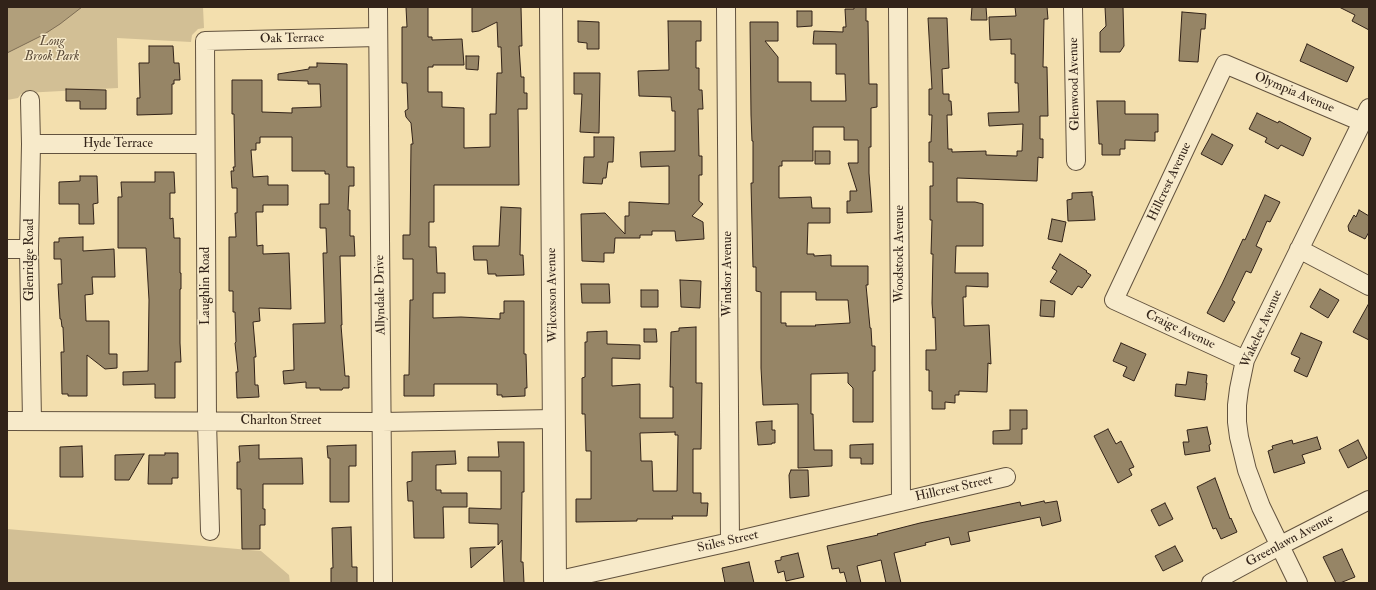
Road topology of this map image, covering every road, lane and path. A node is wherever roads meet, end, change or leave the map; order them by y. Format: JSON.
{"nodes":[{"id":1,"x":378,"y":7,"type":"edge"},
{"id":2,"x":551,"y":7,"type":"edge"},
{"id":3,"x":726,"y":7,"type":"edge"},
{"id":4,"x":898,"y":7,"type":"edge"},
{"id":5,"x":1073,"y":7,"type":"edge"},
{"id":6,"x":378,"y":37,"type":"junction"},
{"id":7,"x":206,"y":41,"type":"joint"},
{"id":8,"x":1225,"y":64,"type":"joint"},
{"id":9,"x":30,"y":100,"type":"dead end"},
{"id":10,"x":1365,"y":115,"type":"edge"},
{"id":11,"x":31,"y":144,"type":"junction"},
{"id":12,"x":205,"y":144,"type":"junction"},
{"id":13,"x":1076,"y":161,"type":"dead end"},
{"id":14,"x":7,"y":249,"type":"edge"},
{"id":15,"x":29,"y":249,"type":"junction"},
{"id":16,"x":1299,"y":249,"type":"junction"},
{"id":17,"x":1369,"y":286,"type":"edge"},
{"id":18,"x":1114,"y":300,"type":"joint"},
{"id":19,"x":1245,"y":360,"type":"junction"},
{"id":20,"x":554,"y":419,"type":"junction"},
{"id":21,"x":7,"y":421,"type":"edge"},
{"id":22,"x":32,"y":421,"type":"junction"},
{"id":23,"x":207,"y":421,"type":"junction"},
{"id":24,"x":382,"y":422,"type":"junction"},
{"id":25,"x":1006,"y":477,"type":"dead end"},
{"id":26,"x":1369,"y":500,"type":"edge"},
{"id":27,"x":901,"y":502,"type":"junction"},
{"id":28,"x":210,"y":531,"type":"dead end"},
{"id":29,"x":730,"y":542,"type":"junction"},
{"id":30,"x":1279,"y":546,"type":"junction"},
{"id":31,"x":555,"y":582,"type":"edge"},
{"id":32,"x":383,"y":583,"type":"edge"},
{"id":33,"x":1211,"y":583,"type":"edge"},
{"id":34,"x":1298,"y":583,"type":"edge"}],
"edges":[{"from":1,"to":6,"type":"street","name":"Allyndale Drive"},
{"from":2,"to":20,"type":"street","name":"Wilcoxson Avenue"},
{"from":3,"to":29,"type":"street","name":"Windsor Avenue"},
{"from":4,"to":27,"type":"street","name":"Woodstock Avenue"},
{"from":5,"to":13,"type":"street","name":"Glenwood Avenue"},
{"from":6,"to":7,"type":"street","name":"Oak Terrace"},
{"from":6,"to":24,"type":"street","name":"Allyndale Drive"},
{"from":7,"to":12,"type":"street","name":"Laughlin Road"},
{"from":8,"to":10,"type":"street","name":"Olympia Avenue"},
{"from":8,"to":18,"type":"street","name":"Hillcrest Avenue"},
{"from":9,"to":11,"type":"street","name":"Glenridge Road"},
{"from":10,"to":16,"type":"street","name":"Wakelee Avenue"},
{"from":11,"to":12,"type":"street","name":"Hyde Terrace"},
{"from":11,"to":15,"type":"street","name":"Glenridge Road"},
{"from":12,"to":23,"type":"street","name":"Laughlin Road"},
{"from":14,"to":15,"type":"street"},
{"from":15,"to":22,"type":"street","name":"Glenridge Road"},
{"from":16,"to":17,"type":"street"},
{"from":16,"to":19,"type":"street","name":"Wakelee Avenue"},
{"from":18,"to":19,"type":"street","name":"Craige Avenue"},
{"from":19,"to":30,"type":"street","name":"Wakelee Avenue"},
{"from":20,"to":24,"type":"street","name":"Charlton Street"},
{"from":20,"to":31,"type":"street","name":"Wilcoxson Avenue"},
{"from":21,"to":22,"type":"street","name":"Charlton Street"},
{"from":22,"to":23,"type":"street","name":"Charlton Street"},
{"from":23,"to":24,"type":"street","name":"Charlton Street"},
{"from":23,"to":28,"type":"street","name":"Laughlin Road"},
{"from":24,"to":32,"type":"street","name":"Allyndale Drive"},
{"from":25,"to":27,"type":"street","name":"Hillcrest Street"},
{"from":26,"to":30,"type":"street","name":"Greenlawn Avenue"},
{"from":27,"to":29,"type":"street","name":"Stiles Street"},
{"from":29,"to":31,"type":"street","name":"Stiles Street"},
{"from":30,"to":33,"type":"street","name":"Greenlawn Avenue"},
{"from":30,"to":34,"type":"street","name":"Wakelee Avenue"}]}
